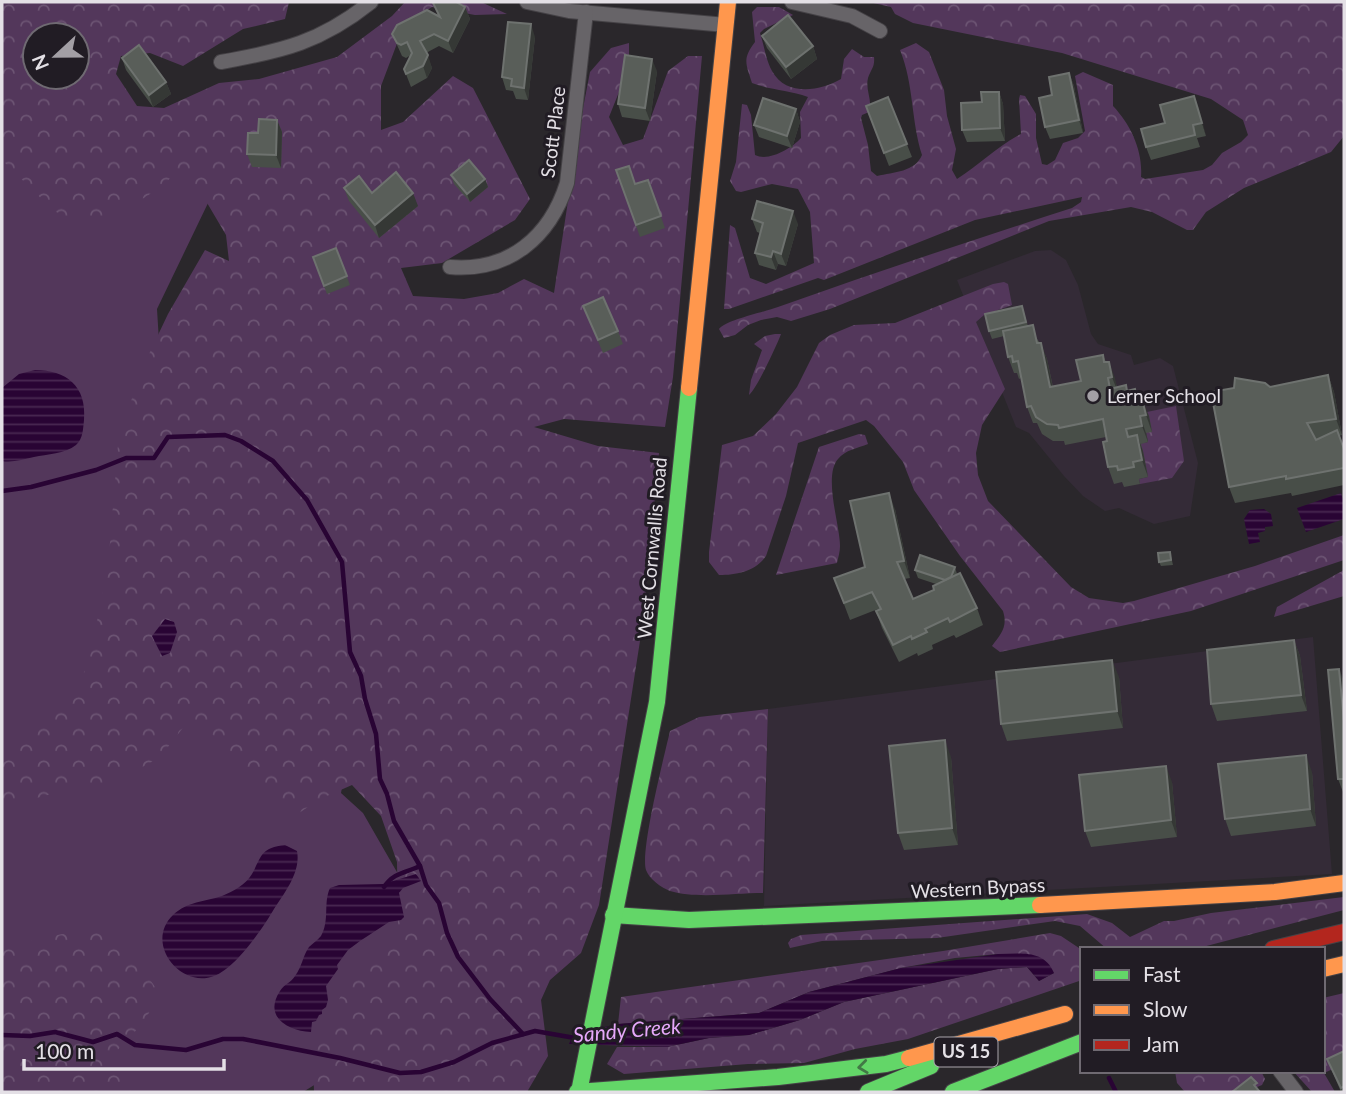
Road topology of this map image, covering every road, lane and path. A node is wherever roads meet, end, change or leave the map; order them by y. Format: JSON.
{"nodes":[{"id":1,"x":371,"y":2,"type":"edge"},
{"id":2,"x":527,"y":2,"type":"edge"},
{"id":3,"x":728,"y":2,"type":"edge"},
{"id":4,"x":792,"y":2,"type":"edge"},
{"id":5,"x":586,"y":12,"type":"junction"},
{"id":6,"x":726,"y":25,"type":"junction"},
{"id":7,"x":880,"y":31,"type":"dead end"},
{"id":8,"x":221,"y":62,"type":"dead end"},
{"id":9,"x":450,"y":268,"type":"dead end"},
{"id":10,"x":1344,"y":883,"type":"edge"},
{"id":11,"x":613,"y":915,"type":"junction"},
{"id":12,"x":1344,"y":932,"type":"edge"},
{"id":13,"x":1281,"y":947,"type":"edge"},
{"id":14,"x":1344,"y":964,"type":"edge"},
{"id":15,"x":1325,"y":969,"type":"edge"},
{"id":16,"x":1080,"y":1009,"type":"edge"},
{"id":17,"x":1065,"y":1014,"type":"junction"},
{"id":18,"x":1080,"y":1043,"type":"edge"},
{"id":19,"x":1037,"y":1058,"type":"junction"},
{"id":20,"x":1282,"y":1073,"type":"edge"},
{"id":21,"x":578,"y":1092,"type":"edge"},
{"id":22,"x":868,"y":1092,"type":"edge"},
{"id":23,"x":953,"y":1092,"type":"edge"},
{"id":24,"x":988,"y":1092,"type":"edge"},
{"id":25,"x":1296,"y":1092,"type":"edge"}],
"edges":[{"from":1,"to":8,"type":"street"},
{"from":2,"to":5,"type":"street"},
{"from":3,"to":6,"type":"main road","name":"West Cornwallis Road"},
{"from":4,"to":7,"type":"street"},
{"from":5,"to":6,"type":"street"},
{"from":5,"to":9,"type":"street","name":"Scott Place"},
{"from":6,"to":11,"type":"main road","name":"West Cornwallis Road"},
{"from":10,"to":11,"type":"main road","name":"Western Bypass"},
{"from":11,"to":21,"type":"main road","name":"West Cornwallis Road"},
{"from":12,"to":13,"type":"main road"},
{"from":14,"to":15,"type":"main road"},
{"from":16,"to":17,"type":"main road","number":"US 15"},
{"from":17,"to":21,"type":"main road","one_way":true},
{"from":17,"to":22,"type":"main road","number":"US 15"},
{"from":18,"to":19,"type":"main road","number":"US 15"},
{"from":19,"to":23,"type":"main road","number":"US 15"},
{"from":19,"to":24,"type":"main road"},
{"from":20,"to":25,"type":"street"}]}
